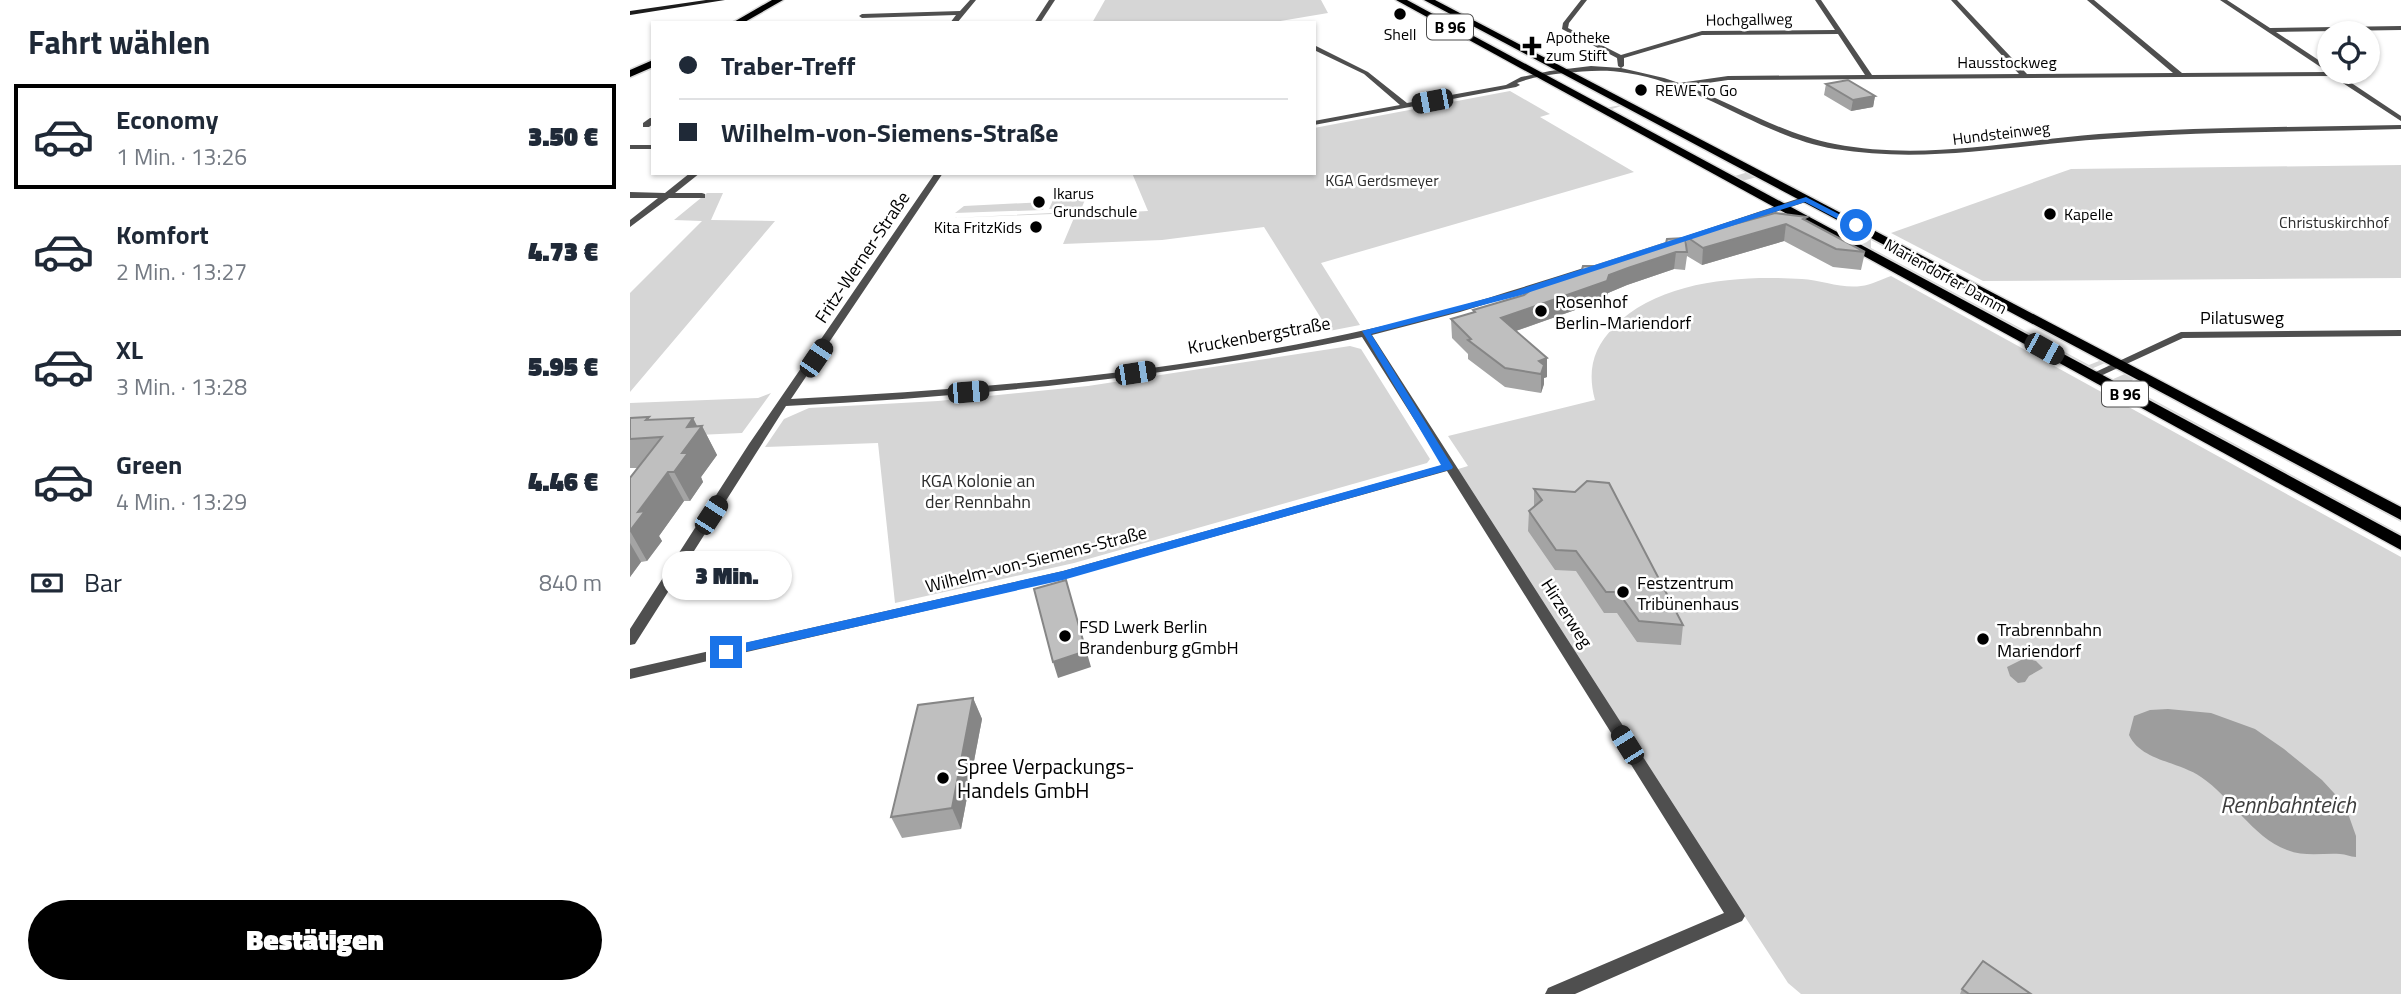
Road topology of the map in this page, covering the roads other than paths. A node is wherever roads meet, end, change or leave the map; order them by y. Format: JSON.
{"nodes":[{"id":1,"x":721,"y":0,"type":"edge"},
{"id":2,"x":779,"y":0,"type":"edge"},
{"id":3,"x":973,"y":0,"type":"edge"},
{"id":4,"x":1052,"y":0,"type":"edge"},
{"id":5,"x":1401,"y":0,"type":"edge"},
{"id":6,"x":1428,"y":0,"type":"edge"},
{"id":7,"x":1584,"y":0,"type":"edge"},
{"id":8,"x":1818,"y":0,"type":"edge"},
{"id":9,"x":1954,"y":0,"type":"edge"},
{"id":10,"x":2090,"y":0,"type":"edge"},
{"id":11,"x":2223,"y":0,"type":"edge"},
{"id":12,"x":630,"y":13,"type":"edge"},
{"id":13,"x":962,"y":13,"type":"junction"},
{"id":14,"x":862,"y":16,"type":"dead end"},
{"id":15,"x":740,"y":21,"type":"edge"},
{"id":16,"x":955,"y":21,"type":"edge"},
{"id":17,"x":1038,"y":21,"type":"edge"},
{"id":18,"x":2401,"y":28,"type":"edge"},
{"id":19,"x":2268,"y":30,"type":"junction"},
{"id":20,"x":1839,"y":32,"type":"junction"},
{"id":21,"x":1316,"y":48,"type":"edge"},
{"id":22,"x":1620,"y":57,"type":"junction"},
{"id":23,"x":2317,"y":62,"type":"edge"},
{"id":24,"x":651,"y":64,"type":"edge"},
{"id":25,"x":1620,"y":69,"type":"junction"},
{"id":26,"x":2317,"y":72,"type":"edge"},
{"id":27,"x":1566,"y":73,"type":"junction"},
{"id":28,"x":630,"y":74,"type":"edge"},
{"id":29,"x":2180,"y":75,"type":"junction"},
{"id":30,"x":2025,"y":76,"type":"junction"},
{"id":31,"x":1870,"y":77,"type":"junction"},
{"id":32,"x":1543,"y":78,"type":"junction"},
{"id":33,"x":2350,"y":84,"type":"edge"},
{"id":34,"x":1681,"y":85,"type":"junction"},
{"id":35,"x":1406,"y":106,"type":"junction"},
{"id":36,"x":2401,"y":118,"type":"edge"},
{"id":37,"x":1316,"y":123,"type":"edge"},
{"id":38,"x":2401,"y":127,"type":"edge"},
{"id":39,"x":630,"y":146,"type":"edge"},
{"id":40,"x":651,"y":147,"type":"edge"},
{"id":41,"x":694,"y":175,"type":"edge"},
{"id":42,"x":938,"y":175,"type":"edge"},
{"id":43,"x":630,"y":195,"type":"edge"},
{"id":44,"x":668,"y":196,"type":"junction"},
{"id":45,"x":702,"y":196,"type":"dead end"},
{"id":46,"x":1806,"y":199,"type":"junction"},
{"id":47,"x":1781,"y":207,"type":"junction"},
{"id":48,"x":630,"y":225,"type":"edge"},
{"id":49,"x":1656,"y":248,"type":"edge"},
{"id":50,"x":1603,"y":265,"type":"edge"},
{"id":51,"x":1365,"y":333,"type":"junction"},
{"id":52,"x":2401,"y":333,"type":"edge"},
{"id":53,"x":2118,"y":364,"type":"junction"},
{"id":54,"x":2092,"y":376,"type":"junction"},
{"id":55,"x":784,"y":403,"type":"junction"},
{"id":56,"x":774,"y":417,"type":"joint"},
{"id":57,"x":1448,"y":467,"type":"junction"},
{"id":58,"x":2401,"y":514,"type":"edge"},
{"id":59,"x":2401,"y":544,"type":"edge"},
{"id":60,"x":630,"y":640,"type":"edge"},
{"id":61,"x":630,"y":674,"type":"edge"},
{"id":62,"x":1554,"y":994,"type":"edge"}],
"edges":[{"from":1,"to":12,"type":"main road"},
{"from":2,"to":15,"type":"main road"},
{"from":3,"to":13,"type":"street"},
{"from":4,"to":17,"type":"street"},
{"from":5,"to":32,"type":"main road","name":"Mariendorfer Damm","number":"B 96"},
{"from":6,"to":27,"type":"main road","name":"Mariendorfer Damm","number":"B 96"},
{"from":7,"to":22,"type":"street"},
{"from":8,"to":20,"type":"street"},
{"from":9,"to":30,"type":"street"},
{"from":10,"to":29,"type":"street"},
{"from":11,"to":19,"type":"street"},
{"from":13,"to":14,"type":"street"},
{"from":13,"to":16,"type":"street"},
{"from":18,"to":19,"type":"street"},
{"from":19,"to":23,"type":"street"},
{"from":20,"to":22,"type":"street","name":"Hochgallweg"},
{"from":20,"to":31,"type":"street"},
{"from":21,"to":35,"type":"street"},
{"from":22,"to":25,"type":"street"},
{"from":24,"to":28,"type":"main road"},
{"from":25,"to":27,"type":"street","name":"Hundsteinweg"},
{"from":25,"to":34,"type":"street","name":"Hundsteinweg"},
{"from":26,"to":29,"type":"street","name":"Hausstockweg"},
{"from":27,"to":32,"type":"street","name":"Hundsteinweg"},
{"from":27,"to":46,"type":"main road","name":"Mariendorfer Damm","number":"B 96"},
{"from":29,"to":30,"type":"street","name":"Hausstockweg"},
{"from":30,"to":31,"type":"street","name":"Hausstockweg"},
{"from":31,"to":34,"type":"street","name":"Hausstockweg"},
{"from":32,"to":35,"type":"street","name":"Hundsteinweg"},
{"from":32,"to":47,"type":"main road","name":"Mariendorfer Damm","number":"B 96"},
{"from":33,"to":36,"type":"street"},
{"from":34,"to":38,"type":"street","name":"Hundsteinweg"},
{"from":35,"to":37,"type":"street","name":"Hundsteinweg"},
{"from":39,"to":40,"type":"street"},
{"from":41,"to":44,"type":"street"},
{"from":42,"to":55,"type":"street","name":"Fritz-Werner-Straße"},
{"from":43,"to":44,"type":"street"},
{"from":44,"to":45,"type":"street"},
{"from":44,"to":48,"type":"street"},
{"from":46,"to":47,"type":"street"},
{"from":46,"to":53,"type":"main road","name":"Mariendorfer Damm","number":"B 96"},
{"from":47,"to":49,"type":"street"},
{"from":47,"to":54,"type":"main road","name":"Mariendorfer Damm","number":"B 96"},
{"from":50,"to":51,"type":"street","name":"Kruckenbergstraße"},
{"from":51,"to":55,"type":"street","name":"Kruckenbergstraße"},
{"from":51,"to":57,"type":"street","name":"Hirzerweg"},
{"from":52,"to":53,"type":"street","name":"Pilatusweg"},
{"from":53,"to":54,"type":"street","name":"Pilatusweg"},
{"from":53,"to":58,"type":"main road","name":"Mariendorfer Damm","number":"B 96"},
{"from":54,"to":59,"type":"main road","name":"Mariendorfer Damm","number":"B 96"},
{"from":55,"to":56,"type":"street","name":"Fritz-Werner-Straße"},
{"from":56,"to":60,"type":"street","name":"Fritz-Werner-Straße"},
{"from":57,"to":61,"type":"street","name":"Wilhelm-von-Siemens-Straße"},
{"from":57,"to":62,"type":"street","name":"Hirzerweg"}]}
